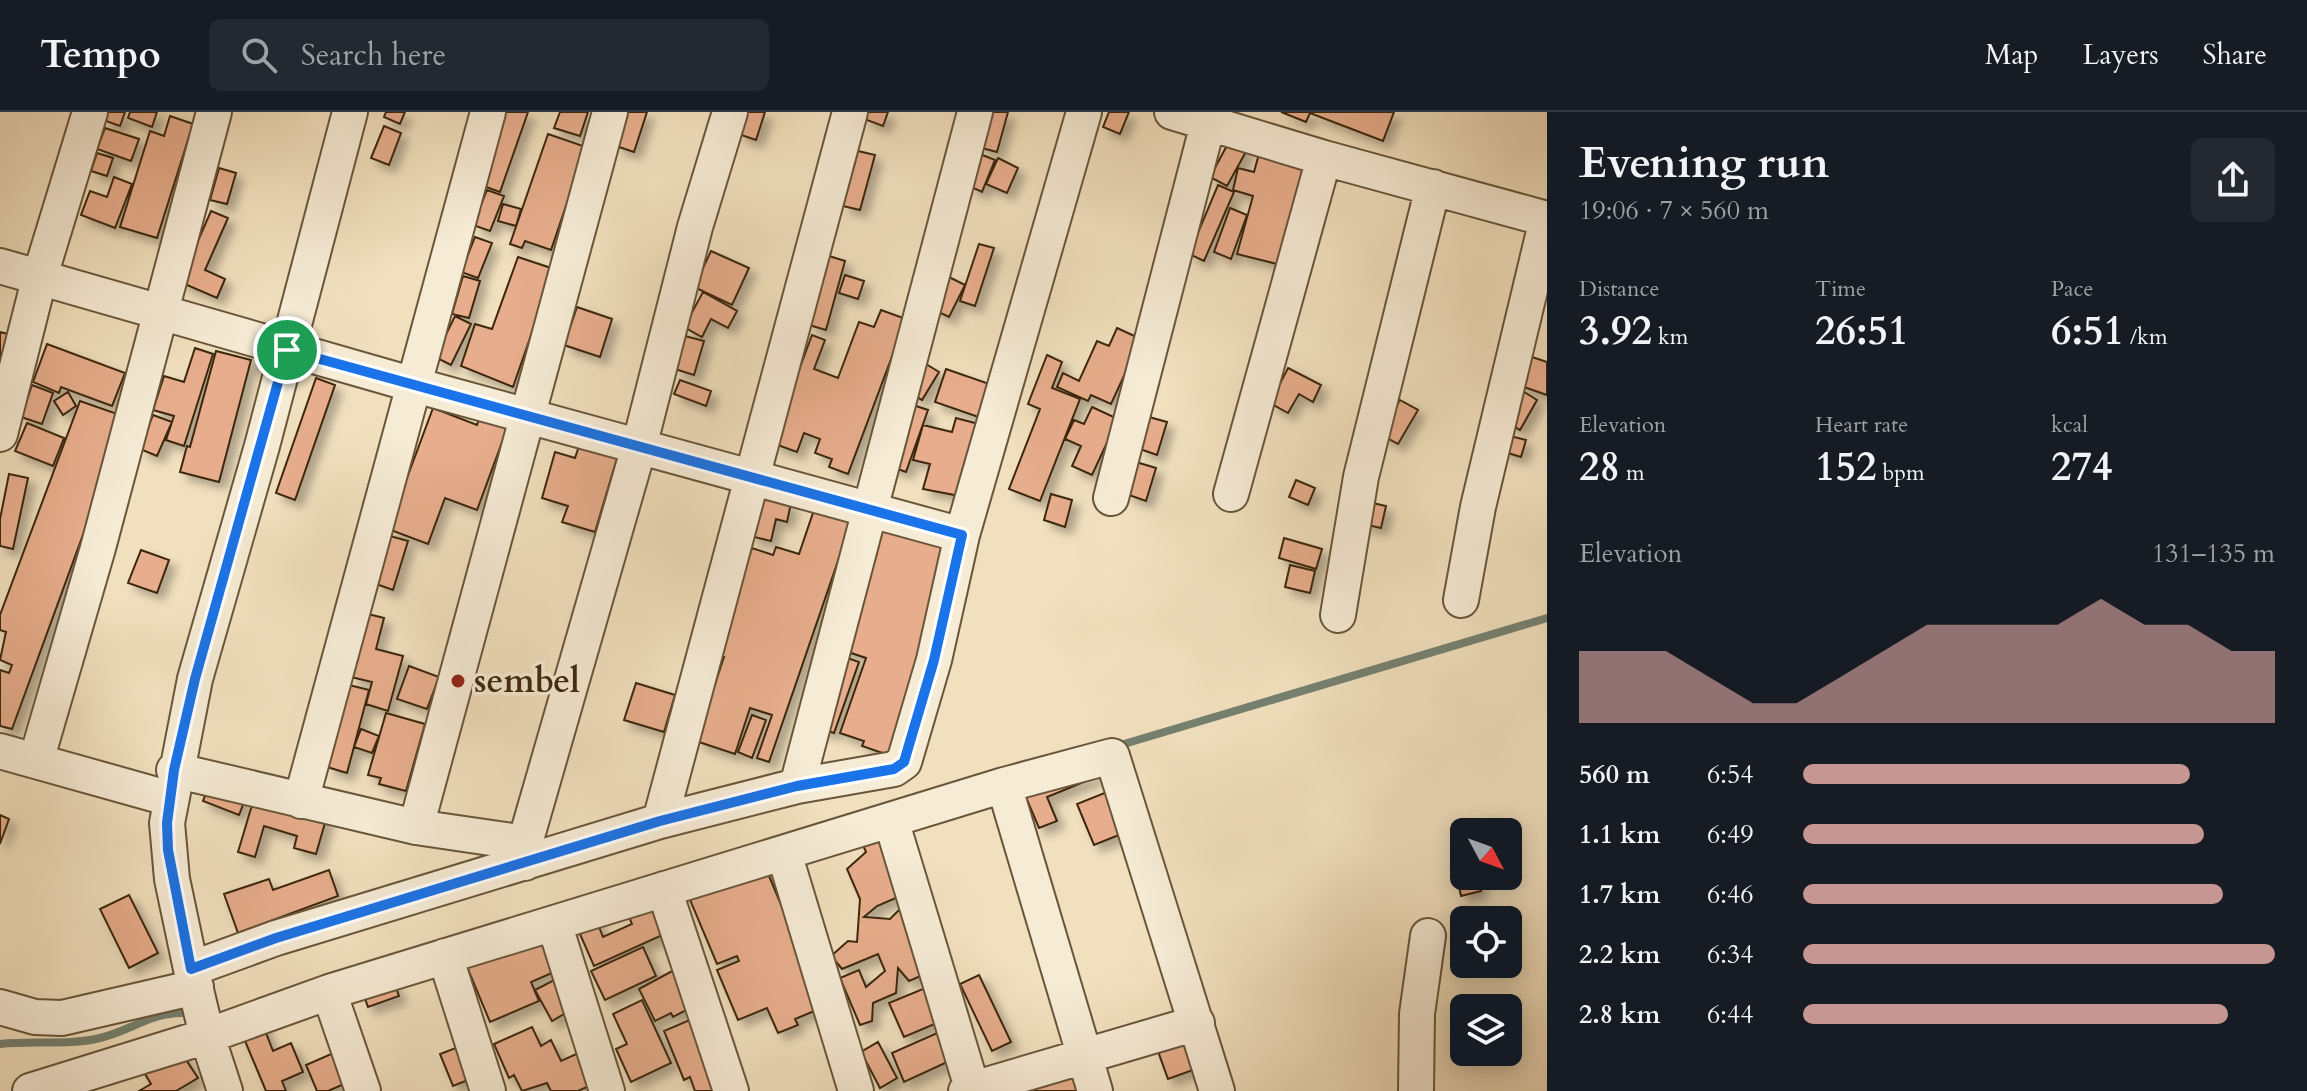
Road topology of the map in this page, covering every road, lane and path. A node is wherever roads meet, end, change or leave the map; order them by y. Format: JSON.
{"nodes":[{"id":1,"x":90,"y":112,"type":"edge"},
{"id":2,"x":214,"y":112,"type":"edge"},
{"id":3,"x":350,"y":112,"type":"edge"},
{"id":4,"x":488,"y":112,"type":"edge"},
{"id":5,"x":610,"y":112,"type":"edge"},
{"id":6,"x":730,"y":112,"type":"edge"},
{"id":7,"x":850,"y":112,"type":"edge"},
{"id":8,"x":975,"y":112,"type":"edge"},
{"id":9,"x":1084,"y":112,"type":"edge"},
{"id":10,"x":1172,"y":112,"type":"edge"},
{"id":11,"x":1210,"y":117,"type":"edge"},
{"id":12,"x":1324,"y":158,"type":"junction"},
{"id":13,"x":1433,"y":187,"type":"junction"},
{"id":14,"x":1547,"y":219,"type":"edge"},
{"id":15,"x":0,"y":266,"type":"edge"},
{"id":16,"x":40,"y":276,"type":"junction"},
{"id":17,"x":159,"y":313,"type":"junction"},
{"id":18,"x":287,"y":350,"type":"junction"},
{"id":19,"x":411,"y":384,"type":"junction"},
{"id":20,"x":526,"y":416,"type":"junction"},
{"id":21,"x":0,"y":434,"type":"edge"},
{"id":22,"x":639,"y":447,"type":"junction"},
{"id":23,"x":751,"y":477,"type":"junction"},
{"id":24,"x":1231,"y":494,"type":"dead end"},
{"id":25,"x":1111,"y":498,"type":"dead end"},
{"id":26,"x":868,"y":507,"type":"junction"},
{"id":27,"x":962,"y":535,"type":"junction"},
{"id":28,"x":1461,"y":600,"type":"dead end"},
{"id":29,"x":1338,"y":615,"type":"dead end"},
{"id":30,"x":0,"y":751,"type":"edge"},
{"id":31,"x":36,"y":761,"type":"junction"},
{"id":32,"x":172,"y":784,"type":"junction"},
{"id":33,"x":1004,"y":785,"type":"junction"},
{"id":34,"x":797,"y":786,"type":"junction"},
{"id":35,"x":301,"y":801,"type":"junction"},
{"id":36,"x":891,"y":820,"type":"junction"},
{"id":37,"x":660,"y":821,"type":"junction"},
{"id":38,"x":416,"y":827,"type":"junction"},
{"id":39,"x":525,"y":853,"type":"junction"},
{"id":40,"x":784,"y":853,"type":"junction"},
{"id":41,"x":664,"y":889,"type":"junction"},
{"id":42,"x":554,"y":923,"type":"junction"},
{"id":43,"x":1428,"y":936,"type":"dead end"},
{"id":44,"x":445,"y":956,"type":"junction"},
{"id":45,"x":193,"y":978,"type":"junction"},
{"id":46,"x":329,"y":992,"type":"junction"},
{"id":47,"x":0,"y":1007,"type":"edge"},
{"id":48,"x":1197,"y":1023,"type":"junction"},
{"id":49,"x":207,"y":1036,"type":"junction"},
{"id":50,"x":1083,"y":1055,"type":"junction"},
{"id":51,"x":83,"y":1083,"type":"edge"},
{"id":52,"x":970,"y":1090,"type":"edge"},
{"id":53,"x":30,"y":1091,"type":"edge"},
{"id":54,"x":225,"y":1091,"type":"edge"},
{"id":55,"x":363,"y":1091,"type":"edge"},
{"id":56,"x":488,"y":1091,"type":"edge"},
{"id":57,"x":607,"y":1091,"type":"edge"},
{"id":58,"x":731,"y":1091,"type":"edge"},
{"id":59,"x":856,"y":1091,"type":"edge"},
{"id":60,"x":1095,"y":1091,"type":"edge"},
{"id":61,"x":1217,"y":1091,"type":"edge"},
{"id":62,"x":1416,"y":1091,"type":"edge"}],
"edges":[{"from":1,"to":16,"type":"street"},
{"from":2,"to":17,"type":"street"},
{"from":3,"to":18,"type":"street"},
{"from":4,"to":19,"type":"street"},
{"from":5,"to":20,"type":"street"},
{"from":6,"to":22,"type":"street"},
{"from":7,"to":23,"type":"street"},
{"from":8,"to":26,"type":"street"},
{"from":9,"to":27,"type":"street"},
{"from":10,"to":11,"type":"street"},
{"from":11,"to":12,"type":"street"},
{"from":11,"to":25,"type":"street"},
{"from":12,"to":13,"type":"street"},
{"from":12,"to":24,"type":"street"},
{"from":13,"to":14,"type":"street"},
{"from":13,"to":29,"type":"street"},
{"from":14,"to":28,"type":"street"},
{"from":15,"to":16,"type":"street"},
{"from":16,"to":17,"type":"street"},
{"from":16,"to":21,"type":"street"},
{"from":17,"to":18,"type":"street"},
{"from":17,"to":31,"type":"street"},
{"from":18,"to":19,"type":"street"},
{"from":18,"to":32,"type":"street"},
{"from":19,"to":20,"type":"street"},
{"from":19,"to":35,"type":"street"},
{"from":20,"to":22,"type":"street"},
{"from":20,"to":38,"type":"street"},
{"from":22,"to":23,"type":"street"},
{"from":22,"to":39,"type":"street"},
{"from":23,"to":26,"type":"street"},
{"from":23,"to":37,"type":"street"},
{"from":26,"to":27,"type":"street"},
{"from":26,"to":34,"type":"street"},
{"from":27,"to":34,"type":"street"},
{"from":30,"to":31,"type":"street"},
{"from":31,"to":32,"type":"street"},
{"from":32,"to":35,"type":"street"},
{"from":32,"to":45,"type":"street"},
{"from":33,"to":36,"type":"street"},
{"from":33,"to":48,"type":"street"},
{"from":33,"to":50,"type":"street"},
{"from":34,"to":37,"type":"street"},
{"from":35,"to":38,"type":"street"},
{"from":36,"to":40,"type":"street"},
{"from":36,"to":52,"type":"street"},
{"from":37,"to":39,"type":"street"},
{"from":38,"to":39,"type":"street"},
{"from":39,"to":45,"type":"street"},
{"from":40,"to":41,"type":"street"},
{"from":40,"to":59,"type":"street"},
{"from":41,"to":42,"type":"street"},
{"from":41,"to":58,"type":"street"},
{"from":42,"to":44,"type":"street"},
{"from":42,"to":57,"type":"street"},
{"from":43,"to":62,"type":"street"},
{"from":44,"to":46,"type":"street"},
{"from":44,"to":56,"type":"street"},
{"from":45,"to":47,"type":"street"},
{"from":45,"to":49,"type":"street"},
{"from":46,"to":49,"type":"street"},
{"from":46,"to":55,"type":"street"},
{"from":48,"to":50,"type":"street"},
{"from":48,"to":61,"type":"street"},
{"from":49,"to":51,"type":"street"},
{"from":49,"to":54,"type":"street"},
{"from":50,"to":52,"type":"street"},
{"from":50,"to":60,"type":"street"},
{"from":51,"to":53,"type":"street"}]}
